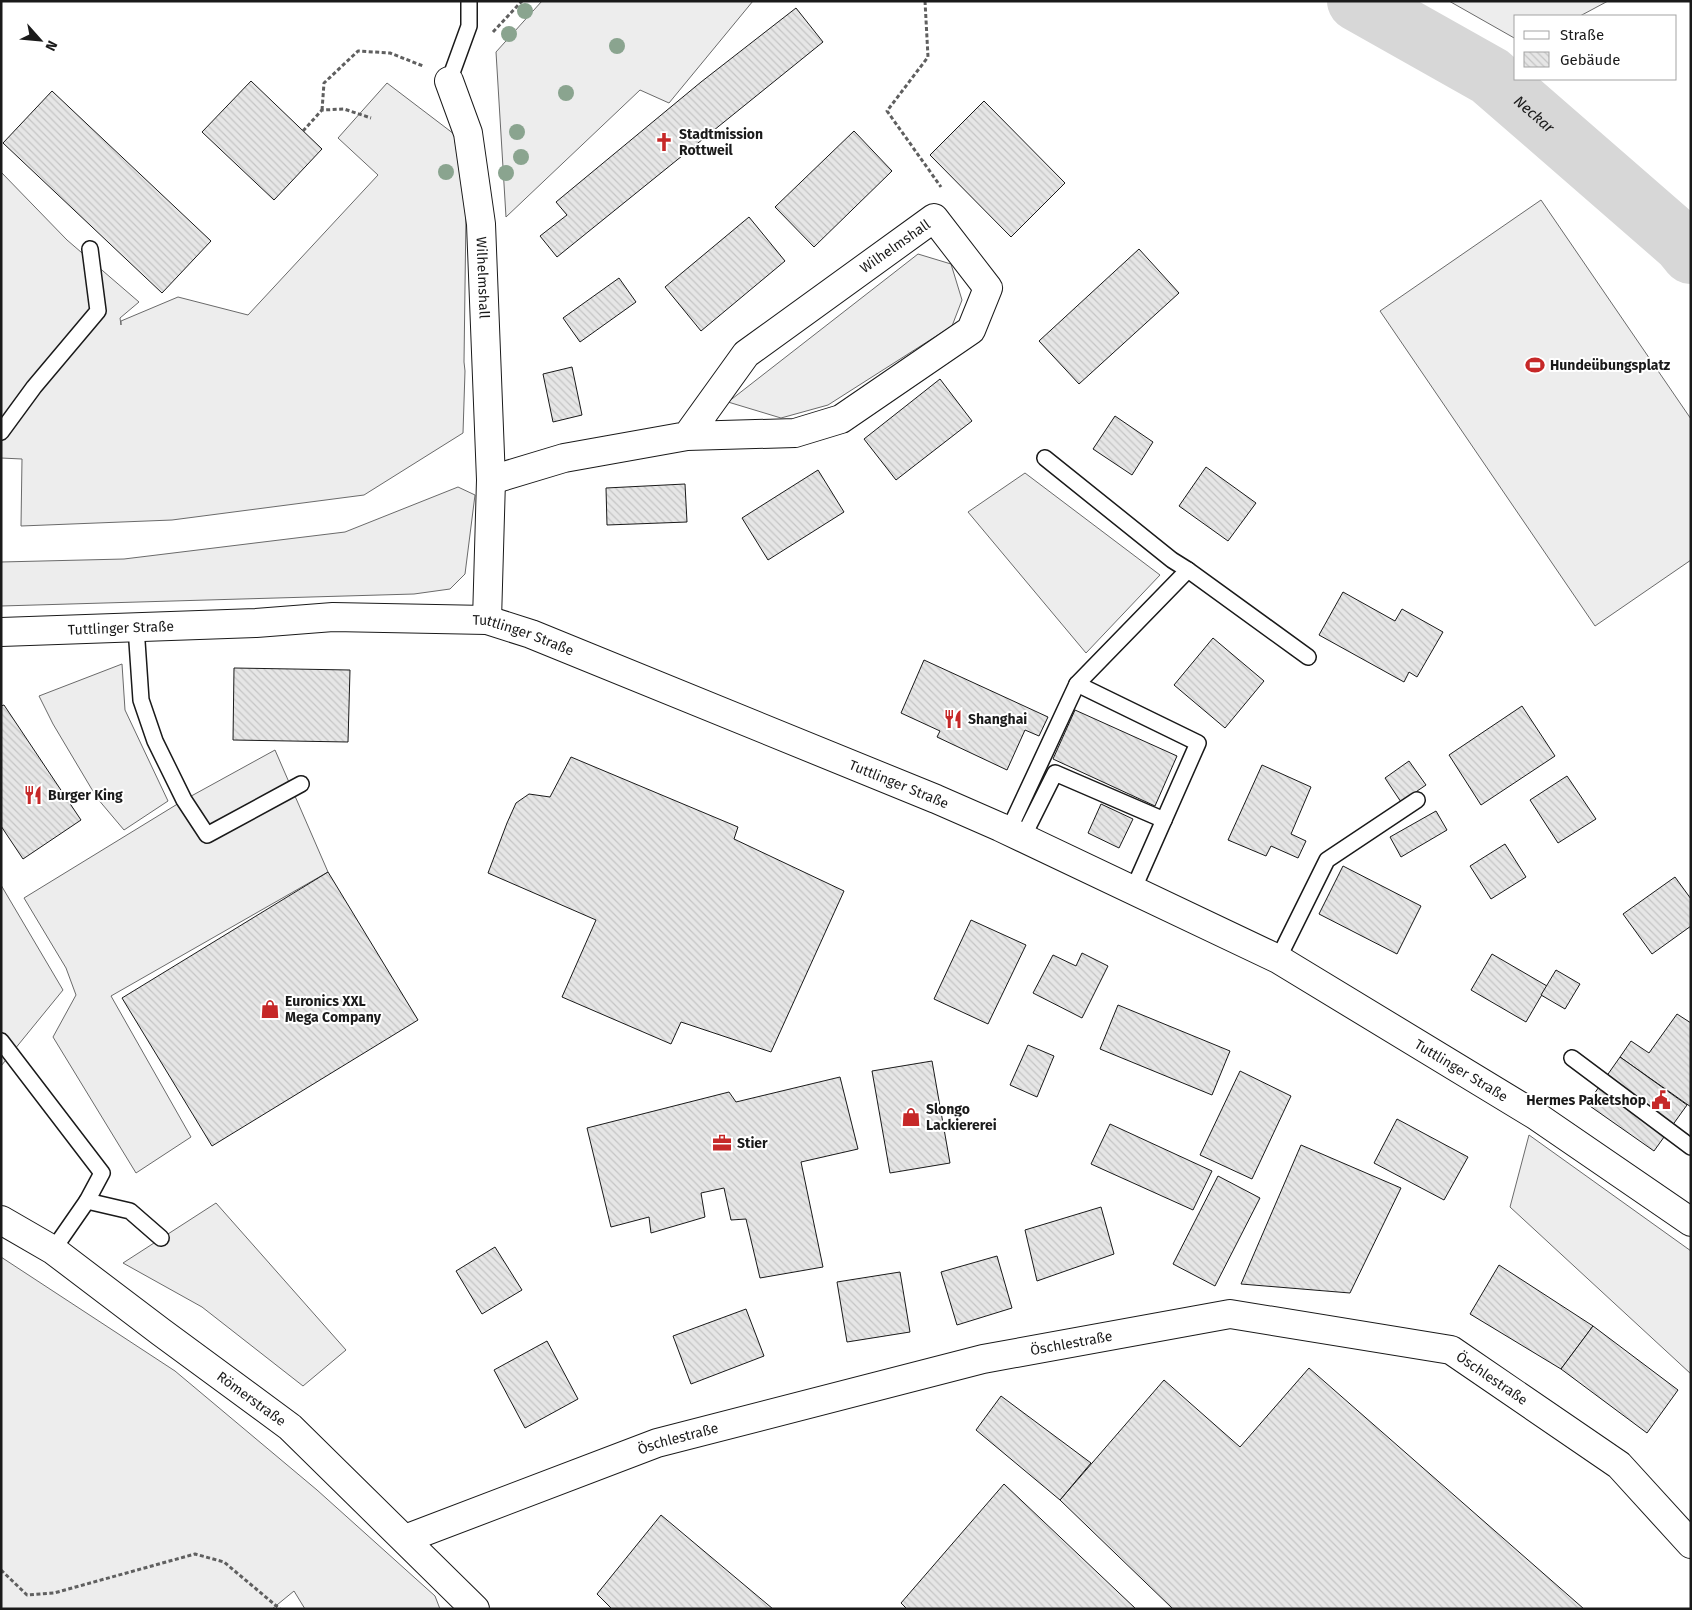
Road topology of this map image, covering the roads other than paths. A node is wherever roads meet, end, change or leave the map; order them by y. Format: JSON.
{"nodes":[{"id":1,"x":469,"y":1,"type":"edge"},
{"id":2,"x":449,"y":81,"type":"joint"},
{"id":3,"x":90,"y":249,"type":"dead end"},
{"id":4,"x":1,"y":432,"type":"edge"},
{"id":5,"x":687,"y":436,"type":"junction"},
{"id":6,"x":1045,"y":458,"type":"dead end"},
{"id":7,"x":491,"y":480,"type":"junction"},
{"id":8,"x":1188,"y":570,"type":"junction"},
{"id":9,"x":487,"y":620,"type":"junction"},
{"id":10,"x":136,"y":627,"type":"junction"},
{"id":11,"x":1,"y":632,"type":"edge"},
{"id":12,"x":1308,"y":657,"type":"dead end"},
{"id":13,"x":1077,"y":684,"type":"junction"},
{"id":14,"x":301,"y":784,"type":"dead end"},
{"id":15,"x":1417,"y":800,"type":"dead end"},
{"id":16,"x":1164,"y":820,"type":"junction"},
{"id":17,"x":1015,"y":835,"type":"junction"},
{"id":18,"x":1134,"y":890,"type":"junction"},
{"id":19,"x":1278,"y":959,"type":"junction"},
{"id":20,"x":1,"y":1041,"type":"edge"},
{"id":21,"x":1572,"y":1058,"type":"dead end"},
{"id":22,"x":1691,"y":1147,"type":"edge"},
{"id":23,"x":87,"y":1201,"type":"junction"},
{"id":24,"x":1,"y":1220,"type":"edge"},
{"id":25,"x":1691,"y":1222,"type":"edge"},
{"id":26,"x":161,"y":1238,"type":"dead end"},
{"id":27,"x":53,"y":1250,"type":"junction"},
{"id":28,"x":405,"y":1540,"type":"junction"},
{"id":29,"x":1691,"y":1544,"type":"edge"},
{"id":30,"x":475,"y":1609,"type":"edge"}],
"edges":[{"from":1,"to":2,"type":"lane"},
{"from":2,"to":7,"type":"street","name":"Wilhelmshall"},
{"from":3,"to":4,"type":"lane"},
{"from":5,"to":5,"type":"street","name":"Wilhelmshall"},
{"from":5,"to":7,"type":"street","name":"Wilhelmshall"},
{"from":6,"to":8,"type":"lane"},
{"from":7,"to":9,"type":"street","name":"Wilhelmshall"},
{"from":8,"to":12,"type":"lane"},
{"from":8,"to":13,"type":"lane"},
{"from":9,"to":10,"type":"street","name":"Tuttlinger Straße"},
{"from":9,"to":17,"type":"street","name":"Tuttlinger Straße"},
{"from":10,"to":11,"type":"street","name":"Tuttlinger Straße"},
{"from":10,"to":14,"type":"lane"},
{"from":13,"to":16,"type":"lane"},
{"from":13,"to":17,"type":"lane"},
{"from":15,"to":19,"type":"lane"},
{"from":16,"to":17,"type":"lane"},
{"from":16,"to":18,"type":"lane"},
{"from":17,"to":18,"type":"street","name":"Tuttlinger Straße"},
{"from":18,"to":19,"type":"street","name":"Tuttlinger Straße"},
{"from":19,"to":25,"type":"street","name":"Tuttlinger Straße"},
{"from":20,"to":23,"type":"lane"},
{"from":21,"to":22,"type":"lane"},
{"from":23,"to":26,"type":"lane"},
{"from":23,"to":27,"type":"lane"},
{"from":24,"to":27,"type":"street","name":"Römerstraße"},
{"from":27,"to":28,"type":"street","name":"Römerstraße"},
{"from":28,"to":29,"type":"street","name":"Öschlestraße"},
{"from":28,"to":30,"type":"street","name":"Römerstraße"}]}
